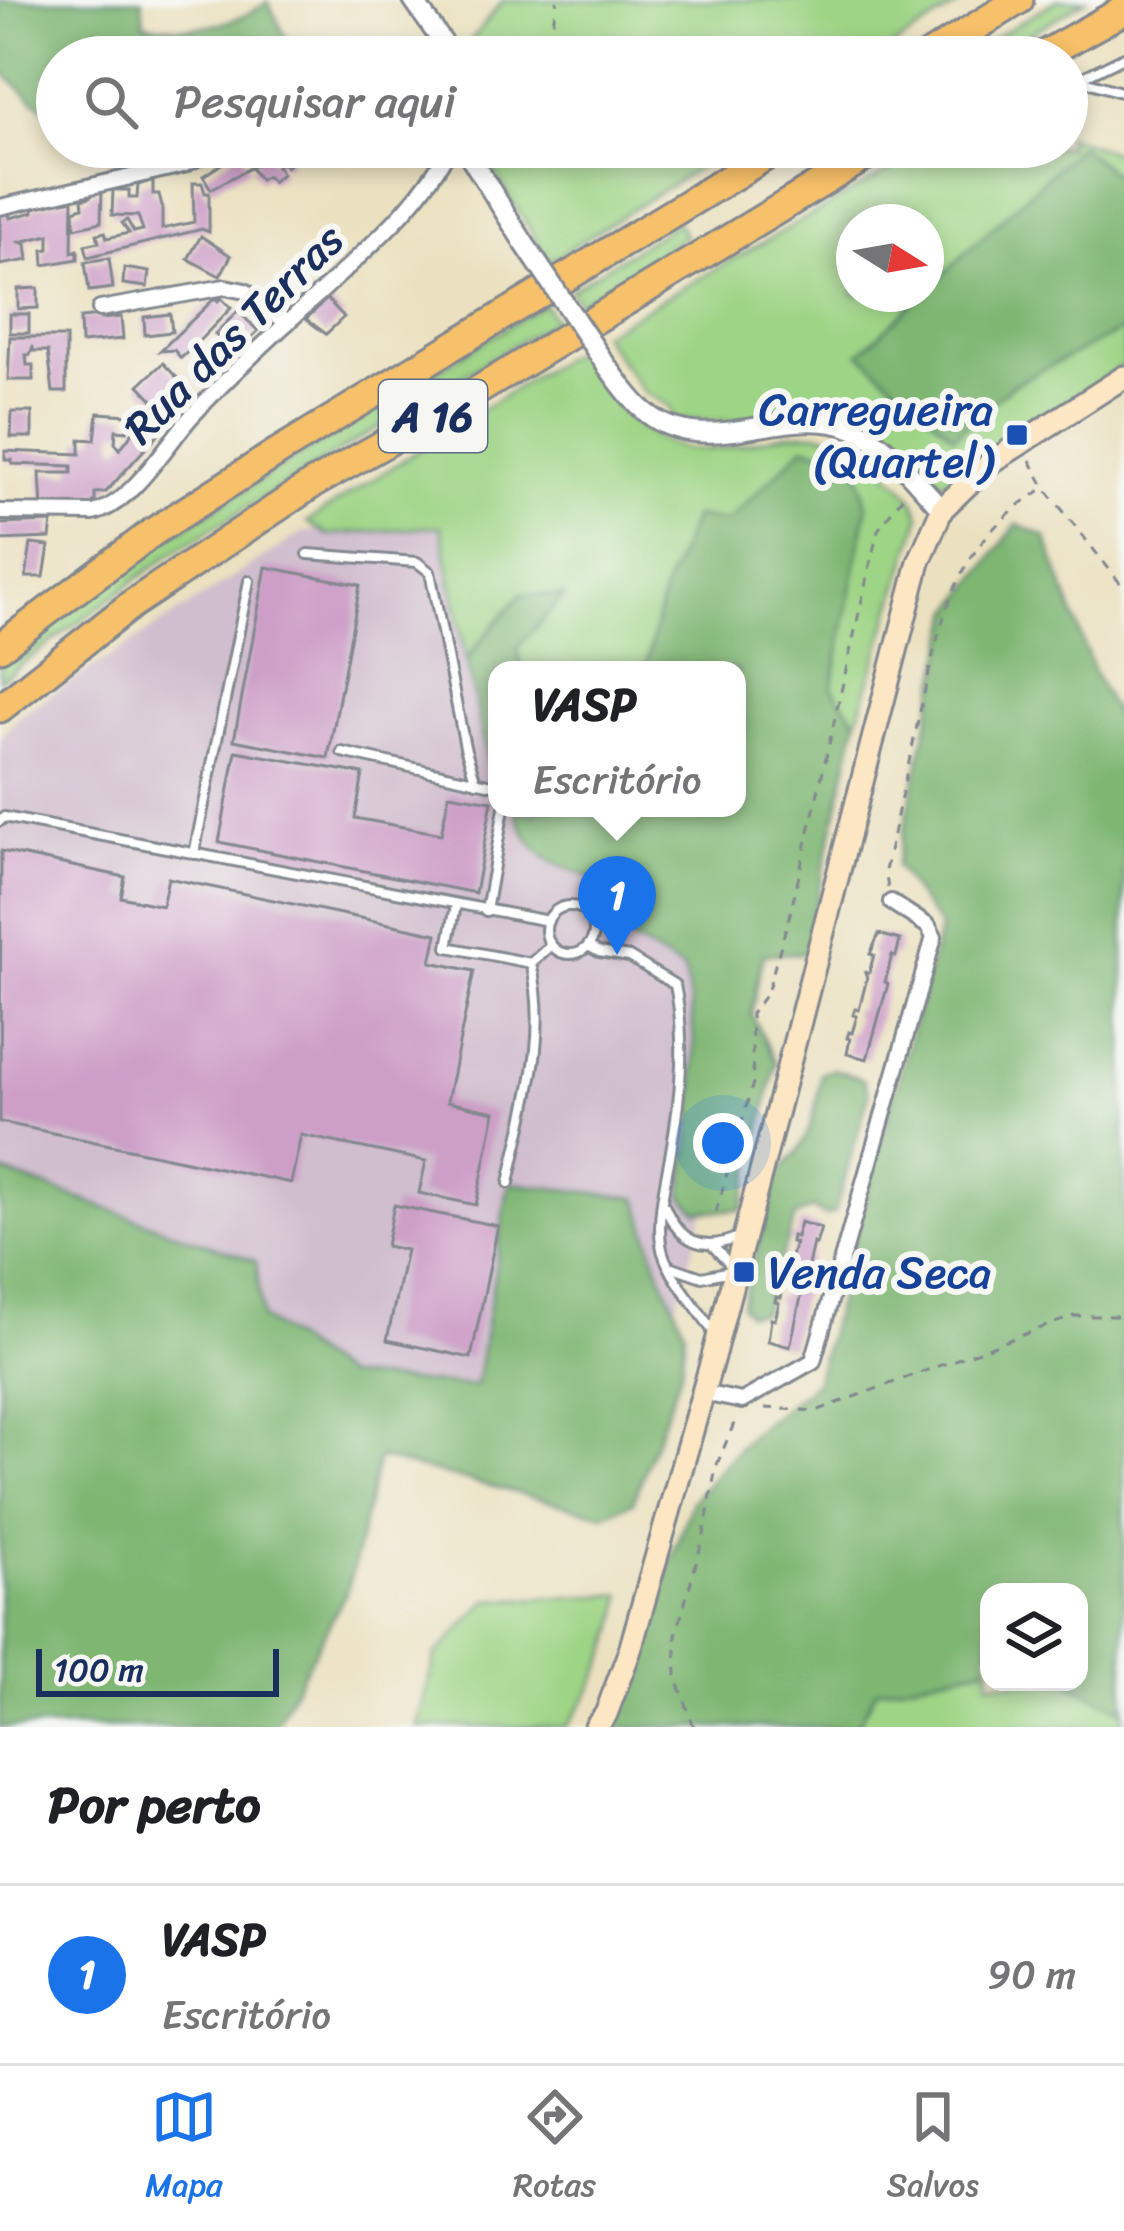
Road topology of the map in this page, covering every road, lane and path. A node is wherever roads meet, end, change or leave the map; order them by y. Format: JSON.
{"nodes":[{"id":1,"x":413,"y":0,"type":"edge"},
{"id":2,"x":557,"y":0,"type":"edge"},
{"id":3,"x":1019,"y":0,"type":"edge"},
{"id":4,"x":1124,"y":10,"type":"edge"},
{"id":5,"x":438,"y":36,"type":"edge"},
{"id":6,"x":551,"y":36,"type":"edge"},
{"id":7,"x":961,"y":36,"type":"edge"},
{"id":8,"x":1078,"y":36,"type":"edge"},
{"id":9,"x":1124,"y":57,"type":"edge"},
{"id":10,"x":1088,"y":73,"type":"edge"},
{"id":11,"x":1088,"y":84,"type":"edge"},
{"id":12,"x":1124,"y":93,"type":"edge"},
{"id":13,"x":170,"y":168,"type":"edge"},
{"id":14,"x":439,"y":168,"type":"edge"},
{"id":15,"x":477,"y":168,"type":"edge"},
{"id":16,"x":747,"y":168,"type":"edge"},
{"id":17,"x":846,"y":168,"type":"edge"},
{"id":18,"x":0,"y":207,"type":"edge"},
{"id":19,"x":100,"y":309,"type":"dead end"},
{"id":20,"x":287,"y":323,"type":"junction"},
{"id":21,"x":1124,"y":377,"type":"edge"},
{"id":22,"x":1020,"y":442,"type":"junction"},
{"id":23,"x":914,"y":481,"type":"junction"},
{"id":24,"x":1045,"y":488,"type":"junction"},
{"id":25,"x":942,"y":509,"type":"junction"},
{"id":26,"x":0,"y":512,"type":"edge"},
{"id":27,"x":308,"y":554,"type":"dead end"},
{"id":28,"x":249,"y":580,"type":"dead end"},
{"id":29,"x":1124,"y":588,"type":"edge"},
{"id":30,"x":0,"y":647,"type":"edge"},
{"id":31,"x":0,"y":708,"type":"edge"},
{"id":32,"x":342,"y":752,"type":"dead end"},
{"id":33,"x":476,"y":782,"type":"junction"},
{"id":34,"x":488,"y":784,"type":"edge"},
{"id":35,"x":502,"y":817,"type":"edge"},
{"id":36,"x":0,"y":821,"type":"edge"},
{"id":37,"x":194,"y":854,"type":"junction"},
{"id":38,"x":891,"y":902,"type":"joint"},
{"id":39,"x":456,"y":905,"type":"junction"},
{"id":40,"x":486,"y":911,"type":"junction"},
{"id":41,"x":548,"y":921,"type":"junction"},
{"id":42,"x":551,"y":945,"type":"junction"},
{"id":43,"x":588,"y":946,"type":"junction"},
{"id":44,"x":531,"y":963,"type":"junction"},
{"id":45,"x":509,"y":1183,"type":"dead end"},
{"id":46,"x":663,"y":1199,"type":"junction"},
{"id":47,"x":716,"y":1212,"type":"dead end"},
{"id":48,"x":675,"y":1227,"type":"junction"},
{"id":49,"x":662,"y":1228,"type":"junction"},
{"id":50,"x":745,"y":1230,"type":"junction"},
{"id":51,"x":711,"y":1245,"type":"junction"},
{"id":52,"x":668,"y":1261,"type":"junction"},
{"id":53,"x":735,"y":1270,"type":"junction"},
{"id":54,"x":1124,"y":1316,"type":"edge"},
{"id":55,"x":716,"y":1342,"type":"junction"},
{"id":56,"x":703,"y":1393,"type":"junction"},
{"id":57,"x":742,"y":1401,"type":"junction"},
{"id":58,"x":596,"y":1727,"type":"edge"},
{"id":59,"x":694,"y":1727,"type":"edge"}],
"edges":[{"from":1,"to":5,"type":"street"},
{"from":2,"to":6,"type":"path"},
{"from":3,"to":7,"type":"highway"},
{"from":4,"to":8,"type":"highway"},
{"from":9,"to":10,"type":"lane"},
{"from":11,"to":12,"type":"lane"},
{"from":13,"to":18,"type":"street"},
{"from":14,"to":20,"type":"street","name":"Rua das Terras"},
{"from":15,"to":23,"type":"street","bridge":true},
{"from":16,"to":30,"type":"highway","number":"A 16"},
{"from":17,"to":31,"type":"highway","number":"A 16"},
{"from":19,"to":20,"type":"street"},
{"from":20,"to":26,"type":"street","name":"Rua das Terras"},
{"from":21,"to":22,"type":"main road"},
{"from":22,"to":24,"type":"path"},
{"from":22,"to":25,"type":"main road"},
{"from":23,"to":25,"type":"street"},
{"from":23,"to":47,"type":"path"},
{"from":24,"to":29,"type":"path"},
{"from":24,"to":38,"type":"path"},
{"from":25,"to":50,"type":"main road"},
{"from":27,"to":33,"type":"lane"},
{"from":28,"to":37,"type":"lane"},
{"from":32,"to":33,"type":"lane"},
{"from":33,"to":34,"type":"lane"},
{"from":35,"to":40,"type":"lane"},
{"from":36,"to":37,"type":"lane"},
{"from":37,"to":39,"type":"lane"},
{"from":38,"to":57,"type":"street"},
{"from":39,"to":40,"type":"lane"},
{"from":39,"to":44,"type":"lane"},
{"from":40,"to":41,"type":"lane"},
{"from":41,"to":42,"type":"lane"},
{"from":41,"to":43,"type":"lane"},
{"from":42,"to":43,"type":"lane"},
{"from":42,"to":44,"type":"lane"},
{"from":43,"to":46,"type":"lane"},
{"from":44,"to":45,"type":"lane"},
{"from":46,"to":48,"type":"lane"},
{"from":46,"to":49,"type":"lane"},
{"from":48,"to":49,"type":"lane"},
{"from":48,"to":51,"type":"lane"},
{"from":49,"to":52,"type":"lane"},
{"from":50,"to":51,"type":"lane"},
{"from":50,"to":53,"type":"main road"},
{"from":51,"to":53,"type":"lane"},
{"from":52,"to":53,"type":"lane"},
{"from":52,"to":55,"type":"lane"},
{"from":53,"to":55,"type":"main road"},
{"from":54,"to":57,"type":"path"},
{"from":55,"to":56,"type":"main road"},
{"from":56,"to":57,"type":"street"},
{"from":56,"to":58,"type":"main road"},
{"from":57,"to":59,"type":"path"}]}
